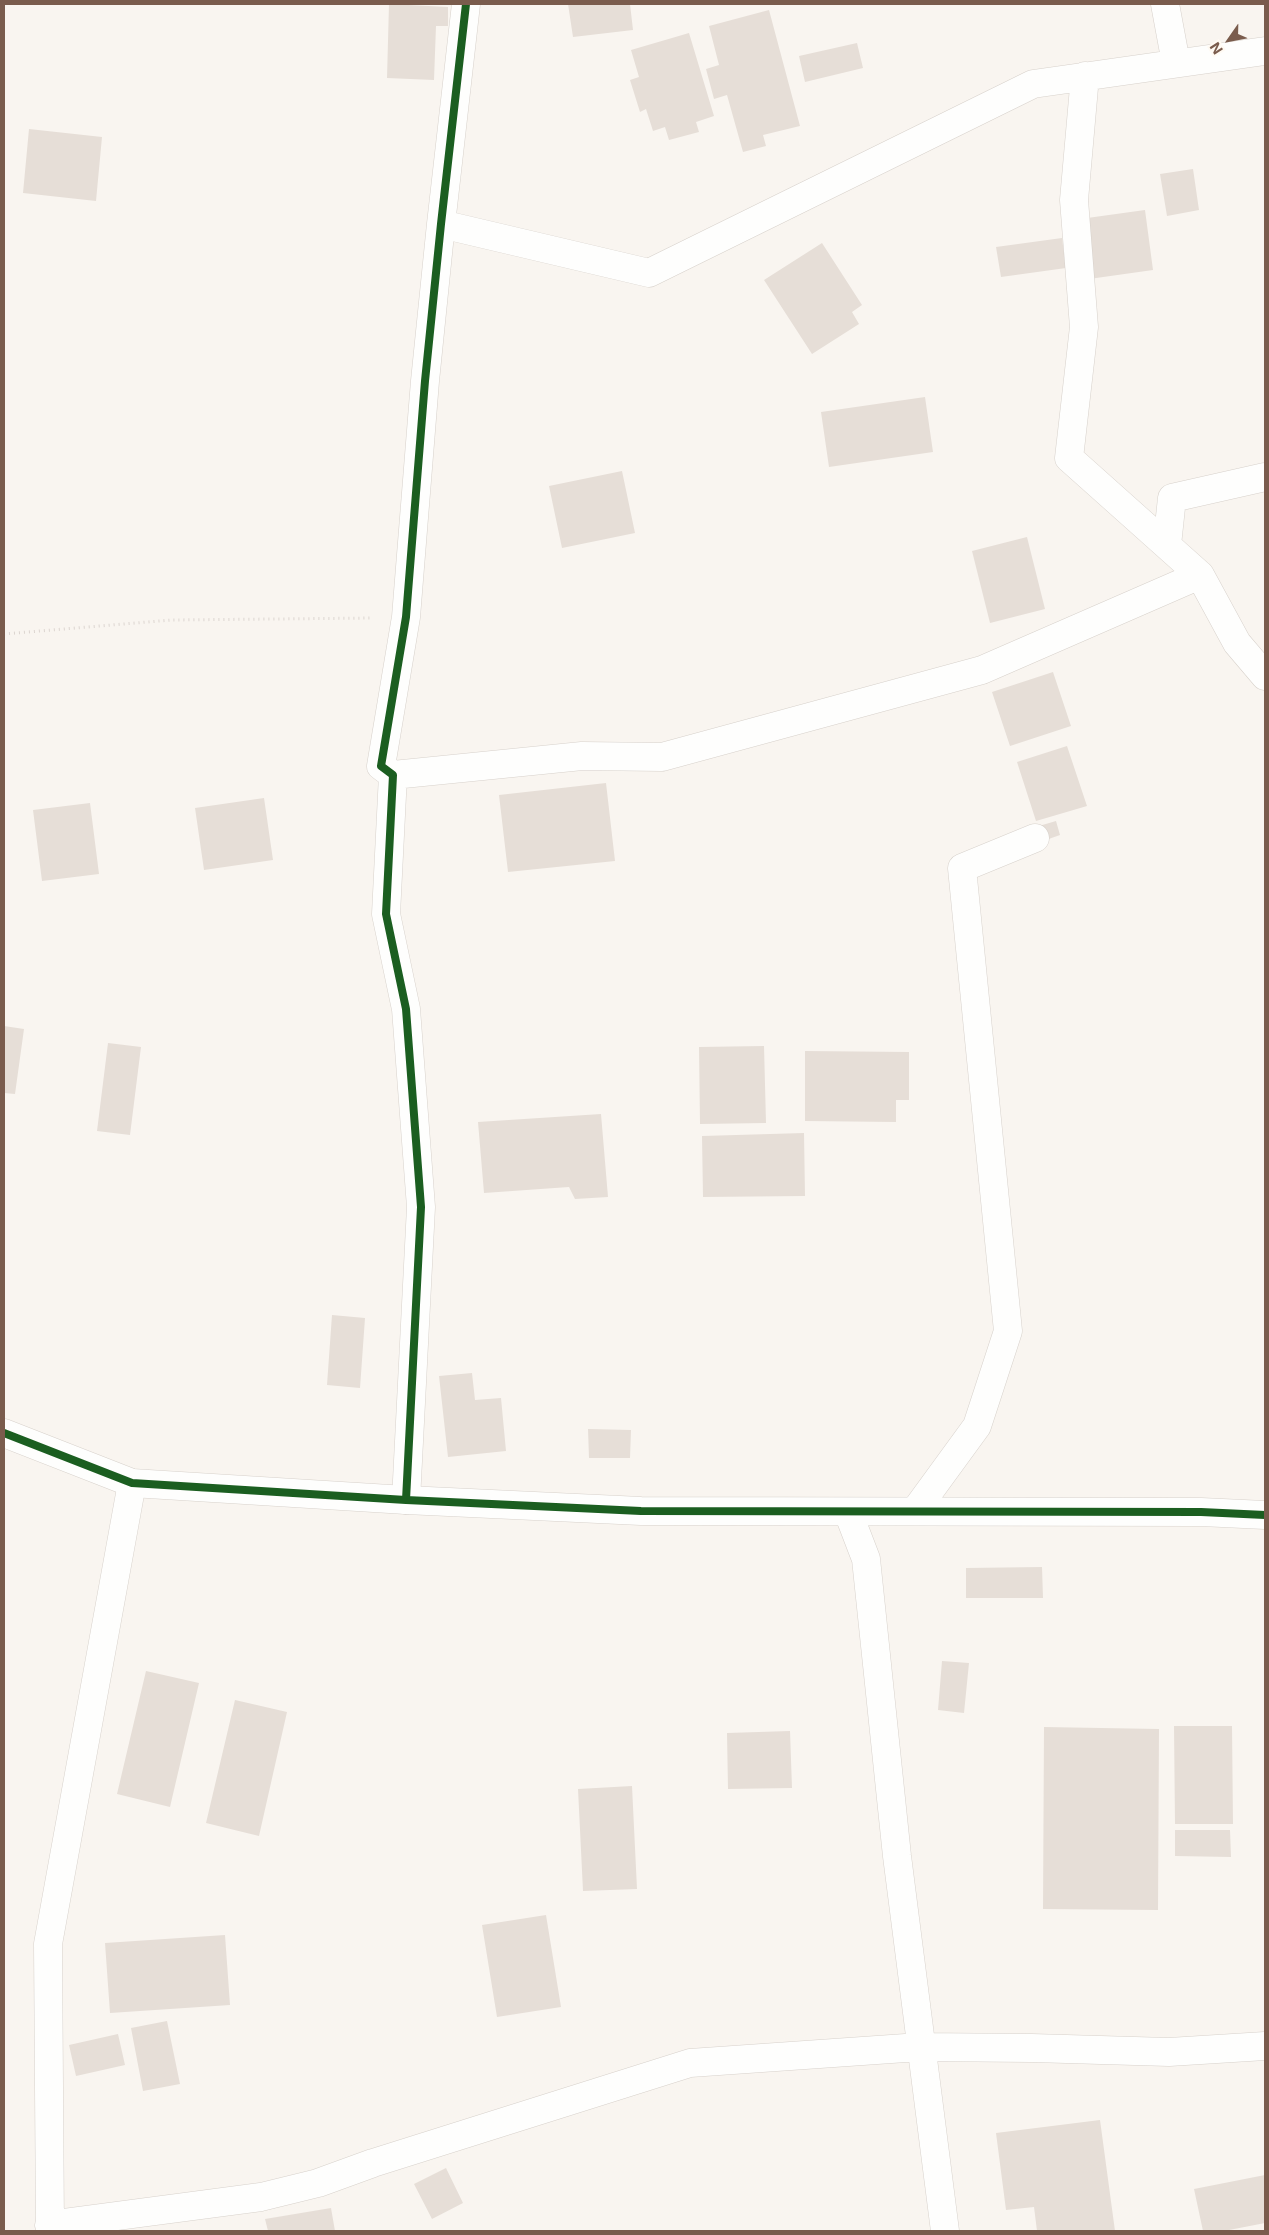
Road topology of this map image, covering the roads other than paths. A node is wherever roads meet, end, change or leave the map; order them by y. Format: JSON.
{"nodes":[{"id":1,"x":466,"y":4,"type":"edge"},
{"id":2,"x":1165,"y":4,"type":"edge"},
{"id":3,"x":1265,"y":51,"type":"edge"},
{"id":4,"x":1176,"y":63,"type":"junction"},
{"id":5,"x":1085,"y":76,"type":"junction"},
{"id":6,"x":440,"y":224,"type":"junction"},
{"id":7,"x":1265,"y":477,"type":"edge"},
{"id":8,"x":1167,"y":545,"type":"junction"},
{"id":9,"x":1200,"y":575,"type":"junction"},
{"id":10,"x":1265,"y":676,"type":"edge"},
{"id":11,"x":393,"y":775,"type":"junction"},
{"id":12,"x":1035,"y":838,"type":"dead end"},
{"id":13,"x":4,"y":1433,"type":"edge"},
{"id":14,"x":132,"y":1483,"type":"junction"},
{"id":15,"x":406,"y":1500,"type":"junction"},
{"id":16,"x":915,"y":1511,"type":"junction"},
{"id":17,"x":848,"y":1512,"type":"junction"},
{"id":18,"x":1265,"y":1515,"type":"edge"},
{"id":19,"x":1265,"y":2046,"type":"edge"},
{"id":20,"x":920,"y":2047,"type":"junction"},
{"id":21,"x":49,"y":2228,"type":"edge"},
{"id":22,"x":945,"y":2231,"type":"edge"}],
"edges":[{"from":1,"to":6,"type":"street"},
{"from":2,"to":4,"type":"street"},
{"from":3,"to":4,"type":"street"},
{"from":4,"to":5,"type":"street"},
{"from":5,"to":6,"type":"street"},
{"from":5,"to":8,"type":"street"},
{"from":6,"to":11,"type":"street"},
{"from":7,"to":8,"type":"street"},
{"from":8,"to":9,"type":"street"},
{"from":9,"to":10,"type":"street"},
{"from":9,"to":11,"type":"street"},
{"from":11,"to":15,"type":"street"},
{"from":12,"to":16,"type":"street"},
{"from":13,"to":14,"type":"street"},
{"from":14,"to":15,"type":"street"},
{"from":14,"to":21,"type":"street"},
{"from":15,"to":17,"type":"street"},
{"from":16,"to":17,"type":"street"},
{"from":16,"to":18,"type":"street"},
{"from":17,"to":20,"type":"street"},
{"from":19,"to":20,"type":"street"},
{"from":20,"to":21,"type":"street"},
{"from":20,"to":22,"type":"street"}]}
